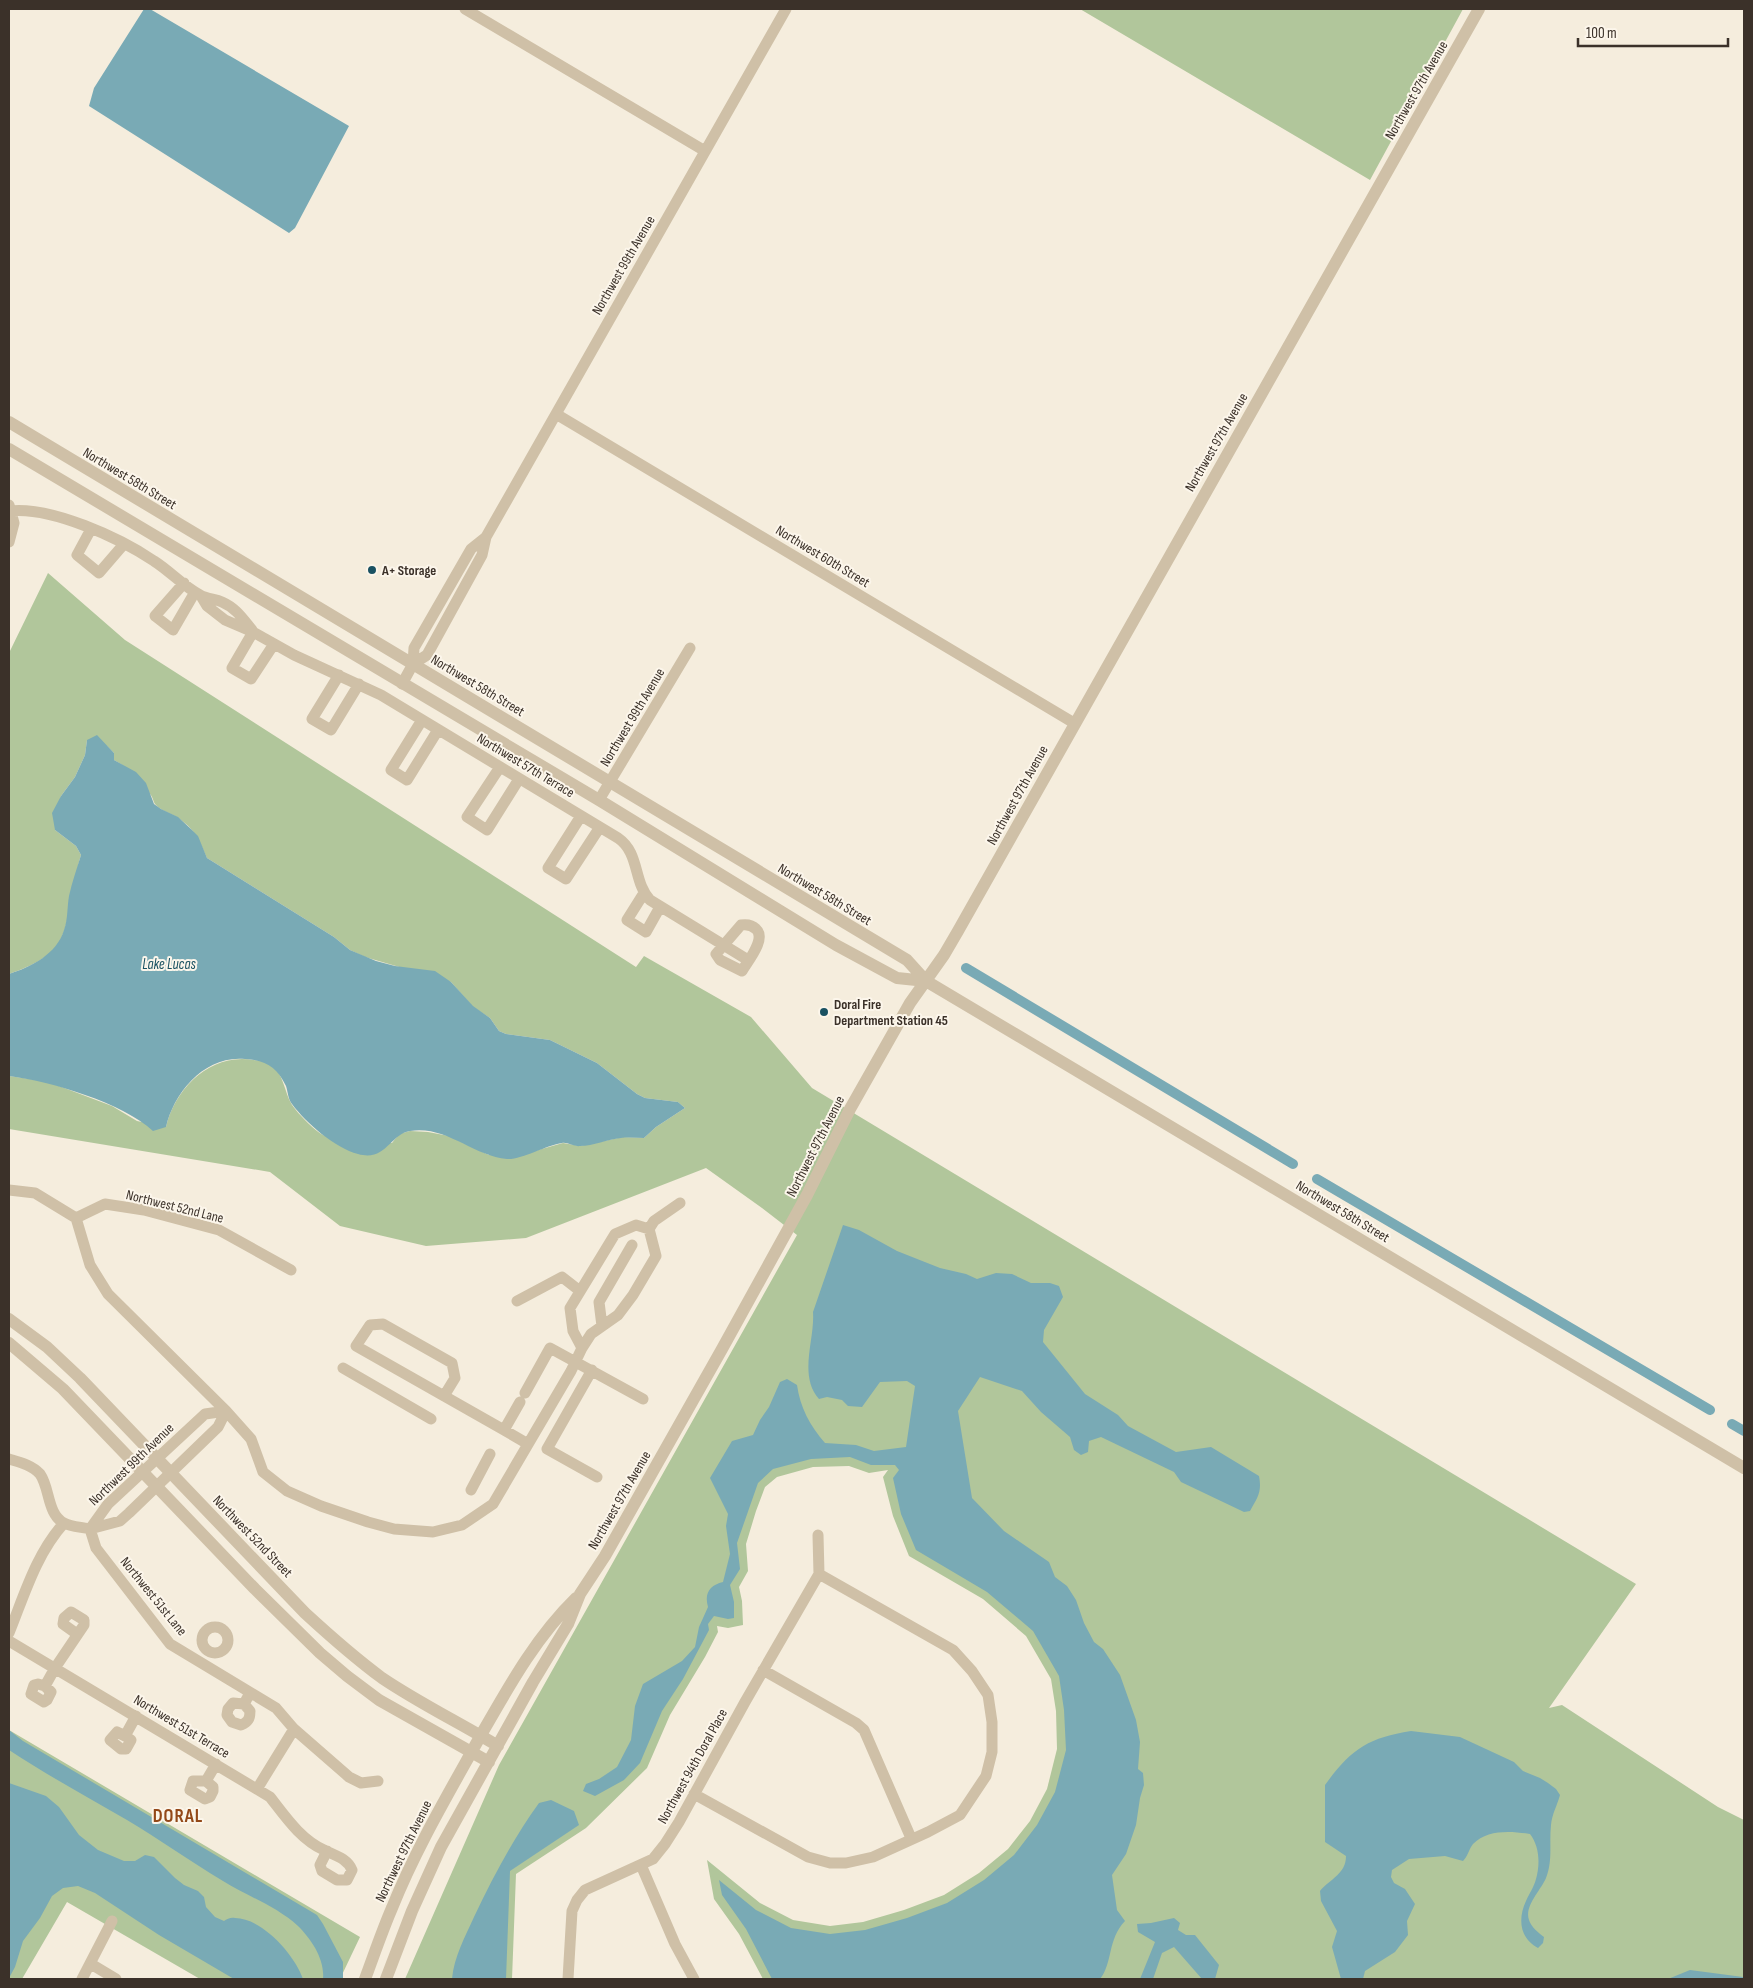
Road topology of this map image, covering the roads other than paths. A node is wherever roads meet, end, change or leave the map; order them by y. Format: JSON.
{"nodes":[{"id":1,"x":465,"y":9,"type":"edge"},
{"id":2,"x":786,"y":9,"type":"edge"},
{"id":3,"x":1479,"y":9,"type":"edge"},
{"id":4,"x":705,"y":151,"type":"junction"},
{"id":5,"x":556,"y":414,"type":"junction"},
{"id":6,"x":9,"y":422,"type":"edge"},
{"id":7,"x":9,"y":449,"type":"edge"},
{"id":8,"x":10,"y":509,"type":"edge"},
{"id":9,"x":91,"y":529,"type":"junction"},
{"id":10,"x":9,"y":542,"type":"edge"},
{"id":11,"x":124,"y":544,"type":"junction"},
{"id":12,"x":184,"y":583,"type":"junction"},
{"id":13,"x":198,"y":594,"type":"junction"},
{"id":14,"x":253,"y":632,"type":"junction"},
{"id":15,"x":274,"y":644,"type":"junction"},
{"id":16,"x":690,"y":648,"type":"dead end"},
{"id":17,"x":413,"y":664,"type":"junction"},
{"id":18,"x":339,"y":675,"type":"junction"},
{"id":19,"x":359,"y":684,"type":"junction"},
{"id":20,"x":402,"y":684,"type":"junction"},
{"id":21,"x":422,"y":720,"type":"junction"},
{"id":22,"x":1074,"y":723,"type":"junction"},
{"id":23,"x":438,"y":730,"type":"junction"},
{"id":24,"x":500,"y":767,"type":"junction"},
{"id":25,"x":519,"y":778,"type":"junction"},
{"id":26,"x":610,"y":782,"type":"junction"},
{"id":27,"x":599,"y":800,"type":"junction"},
{"id":28,"x":581,"y":816,"type":"junction"},
{"id":29,"x":600,"y":827,"type":"junction"},
{"id":30,"x":644,"y":893,"type":"junction"},
{"id":31,"x":660,"y":907,"type":"junction"},
{"id":32,"x":724,"y":945,"type":"junction"},
{"id":33,"x":926,"y":981,"type":"junction"},
{"id":34,"x":9,"y":1190,"type":"edge"},
{"id":35,"x":680,"y":1203,"type":"dead end"},
{"id":36,"x":76,"y":1218,"type":"junction"},
{"id":37,"x":649,"y":1229,"type":"junction"},
{"id":38,"x":632,"y":1245,"type":"dead end"},
{"id":39,"x":291,"y":1270,"type":"dead end"},
{"id":40,"x":580,"y":1291,"type":"junction"},
{"id":41,"x":517,"y":1301,"type":"dead end"},
{"id":42,"x":9,"y":1319,"type":"edge"},
{"id":43,"x":602,"y":1326,"type":"junction"},
{"id":44,"x":9,"y":1343,"type":"edge"},
{"id":45,"x":582,"y":1348,"type":"junction"},
{"id":46,"x":575,"y":1361,"type":"junction"},
{"id":47,"x":343,"y":1368,"type":"dead end"},
{"id":48,"x":592,"y":1370,"type":"junction"},
{"id":49,"x":444,"y":1396,"type":"junction"},
{"id":50,"x":643,"y":1399,"type":"dead end"},
{"id":51,"x":226,"y":1411,"type":"junction"},
{"id":52,"x":431,"y":1419,"type":"dead end"},
{"id":53,"x":504,"y":1430,"type":"junction"},
{"id":54,"x":528,"y":1444,"type":"junction"},
{"id":55,"x":490,"y":1454,"type":"dead end"},
{"id":56,"x":157,"y":1458,"type":"junction"},
{"id":57,"x":9,"y":1459,"type":"edge"},
{"id":58,"x":1744,"y":1468,"type":"edge"},
{"id":59,"x":143,"y":1472,"type":"junction"},
{"id":60,"x":171,"y":1473,"type":"junction"},
{"id":61,"x":597,"y":1477,"type":"dead end"},
{"id":62,"x":157,"y":1486,"type":"junction"},
{"id":63,"x":471,"y":1490,"type":"dead end"},
{"id":64,"x":64,"y":1523,"type":"junction"},
{"id":65,"x":90,"y":1529,"type":"junction"},
{"id":66,"x":818,"y":1535,"type":"dead end"},
{"id":67,"x":819,"y":1574,"type":"junction"},
{"id":68,"x":580,"y":1594,"type":"junction"},
{"id":69,"x":9,"y":1633,"type":"edge"},
{"id":70,"x":77,"y":1634,"type":"dead end"},
{"id":71,"x":9,"y":1641,"type":"edge"},
{"id":72,"x":210,"y":1652,"type":"dead end"},
{"id":73,"x":203,"y":1664,"type":"junction"},
{"id":74,"x":55,"y":1668,"type":"junction"},
{"id":75,"x":371,"y":1670,"type":"junction"},
{"id":76,"x":763,"y":1670,"type":"junction"},
{"id":77,"x":359,"y":1685,"type":"junction"},
{"id":78,"x":45,"y":1686,"type":"dead end"},
{"id":79,"x":250,"y":1693,"type":"junction"},
{"id":80,"x":244,"y":1704,"type":"dead end"},
{"id":81,"x":136,"y":1716,"type":"junction"},
{"id":82,"x":294,"y":1729,"type":"junction"},
{"id":83,"x":125,"y":1736,"type":"dead end"},
{"id":84,"x":481,"y":1736,"type":"junction"},
{"id":85,"x":498,"y":1746,"type":"junction"},
{"id":86,"x":472,"y":1752,"type":"junction"},
{"id":87,"x":489,"y":1762,"type":"junction"},
{"id":88,"x":216,"y":1764,"type":"junction"},
{"id":89,"x":206,"y":1781,"type":"dead end"},
{"id":90,"x":378,"y":1781,"type":"dead end"},
{"id":91,"x":257,"y":1789,"type":"junction"},
{"id":92,"x":694,"y":1794,"type":"junction"},
{"id":93,"x":911,"y":1838,"type":"junction"},
{"id":94,"x":327,"y":1851,"type":"dead end"},
{"id":95,"x":641,"y":1866,"type":"junction"},
{"id":96,"x":112,"y":1921,"type":"dead end"},
{"id":97,"x":91,"y":1964,"type":"junction"},
{"id":98,"x":82,"y":1979,"type":"edge"},
{"id":99,"x":116,"y":1979,"type":"edge"},
{"id":100,"x":365,"y":1979,"type":"edge"},
{"id":101,"x":386,"y":1979,"type":"edge"},
{"id":102,"x":568,"y":1979,"type":"edge"},
{"id":103,"x":694,"y":1979,"type":"edge"}],
"edges":[{"from":1,"to":4,"type":"street"},
{"from":2,"to":4,"type":"street","name":"Northwest 99th Avenue"},
{"from":3,"to":22,"type":"street","name":"Northwest 97th Avenue"},
{"from":4,"to":5,"type":"street","name":"Northwest 99th Avenue"},
{"from":5,"to":17,"type":"street","name":"Northwest 99th Avenue"},
{"from":5,"to":22,"type":"street","name":"Northwest 60th Street"},
{"from":6,"to":17,"type":"street","name":"Northwest 58th Street"},
{"from":7,"to":20,"type":"street","name":"Northwest 58th Street"},
{"from":8,"to":9,"type":"street","name":"Northwest 57th Terrace"},
{"from":8,"to":10,"type":"street"},
{"from":9,"to":11,"type":"street","name":"Northwest 57th Terrace"},
{"from":9,"to":11,"type":"street"},
{"from":11,"to":12,"type":"street","name":"Northwest 57th Terrace"},
{"from":12,"to":13,"type":"street","name":"Northwest 57th Terrace"},
{"from":12,"to":13,"type":"street"},
{"from":13,"to":14,"type":"street","name":"Northwest 57th Terrace"},
{"from":14,"to":15,"type":"street","name":"Northwest 57th Terrace"},
{"from":14,"to":15,"type":"street"},
{"from":15,"to":18,"type":"street","name":"Northwest 57th Terrace"},
{"from":16,"to":26,"type":"street","name":"Northwest 99th Avenue"},
{"from":17,"to":20,"type":"street","name":"Northwest 99th Avenue"},
{"from":17,"to":26,"type":"street","name":"Northwest 58th Street"},
{"from":18,"to":19,"type":"street","name":"Northwest 57th Terrace"},
{"from":18,"to":19,"type":"street"},
{"from":19,"to":21,"type":"street","name":"Northwest 57th Terrace"},
{"from":20,"to":27,"type":"street","name":"Northwest 58th Street"},
{"from":21,"to":23,"type":"street","name":"Northwest 57th Terrace"},
{"from":21,"to":23,"type":"street"},
{"from":22,"to":33,"type":"street","name":"Northwest 97th Avenue"},
{"from":23,"to":24,"type":"street","name":"Northwest 57th Terrace"},
{"from":24,"to":25,"type":"street","name":"Northwest 57th Terrace"},
{"from":24,"to":25,"type":"street"},
{"from":25,"to":28,"type":"street","name":"Northwest 57th Terrace"},
{"from":26,"to":27,"type":"street","name":"Northwest 99th Avenue"},
{"from":26,"to":33,"type":"street","name":"Northwest 58th Street"},
{"from":27,"to":33,"type":"street","name":"Northwest 58th Street"},
{"from":28,"to":29,"type":"street","name":"Northwest 57th Terrace"},
{"from":28,"to":29,"type":"street"},
{"from":29,"to":30,"type":"street","name":"Northwest 57th Terrace"},
{"from":30,"to":31,"type":"street"},
{"from":30,"to":31,"type":"street"},
{"from":31,"to":32,"type":"street"},
{"from":32,"to":32,"type":"street"},
{"from":33,"to":58,"type":"street","name":"Northwest 58th Street"},
{"from":33,"to":68,"type":"street","name":"Northwest 97th Avenue"},
{"from":34,"to":36,"type":"street"},
{"from":35,"to":37,"type":"street"},
{"from":36,"to":39,"type":"street","name":"Northwest 52nd Lane"},
{"from":36,"to":51,"type":"street"},
{"from":37,"to":40,"type":"street"},
{"from":37,"to":43,"type":"street"},
{"from":38,"to":43,"type":"street"},
{"from":40,"to":41,"type":"street"},
{"from":40,"to":45,"type":"street"},
{"from":42,"to":56,"type":"street","name":"Northwest 52nd Street"},
{"from":43,"to":45,"type":"street"},
{"from":44,"to":59,"type":"street"},
{"from":45,"to":46,"type":"street"},
{"from":46,"to":48,"type":"street"},
{"from":46,"to":53,"type":"street"},
{"from":46,"to":54,"type":"street"},
{"from":47,"to":52,"type":"street"},
{"from":48,"to":50,"type":"street"},
{"from":48,"to":61,"type":"street"},
{"from":49,"to":49,"type":"street"},
{"from":49,"to":53,"type":"street"},
{"from":51,"to":54,"type":"street"},
{"from":51,"to":56,"type":"street","name":"Northwest 99th Avenue"},
{"from":51,"to":60,"type":"street","name":"Northwest 99th Avenue"},
{"from":53,"to":54,"type":"street"},
{"from":55,"to":63,"type":"street"},
{"from":56,"to":59,"type":"street","name":"Northwest 99th Avenue"},
{"from":56,"to":60,"type":"street","name":"Northwest 52nd Street"},
{"from":57,"to":64,"type":"street"},
{"from":59,"to":62,"type":"street"},
{"from":59,"to":65,"type":"street","name":"Northwest 99th Avenue"},
{"from":60,"to":62,"type":"street","name":"Northwest 99th Avenue"},
{"from":60,"to":75,"type":"street","name":"Northwest 52nd Street"},
{"from":62,"to":65,"type":"street","name":"Northwest 99th Avenue"},
{"from":62,"to":77,"type":"street"},
{"from":64,"to":65,"type":"street"},
{"from":64,"to":69,"type":"street"},
{"from":65,"to":73,"type":"street","name":"Northwest 51st Lane"},
{"from":66,"to":67,"type":"street"},
{"from":67,"to":76,"type":"street","name":"Northwest 94th Doral Place"},
{"from":67,"to":93,"type":"street"},
{"from":68,"to":84,"type":"street","name":"Northwest 97th Avenue"},
{"from":68,"to":85,"type":"street","name":"Northwest 97th Avenue"},
{"from":70,"to":74,"type":"street"},
{"from":71,"to":74,"type":"street","name":"Northwest 51st Terrace"},
{"from":72,"to":73,"type":"street"},
{"from":73,"to":79,"type":"street","name":"Northwest 51st Lane"},
{"from":74,"to":78,"type":"street"},
{"from":74,"to":81,"type":"street","name":"Northwest 51st Terrace"},
{"from":75,"to":77,"type":"street"},
{"from":75,"to":84,"type":"street","name":"Northwest 52nd Street"},
{"from":76,"to":92,"type":"street","name":"Northwest 94th Doral Place"},
{"from":76,"to":93,"type":"street"},
{"from":77,"to":86,"type":"street"},
{"from":79,"to":80,"type":"street"},
{"from":79,"to":82,"type":"street","name":"Northwest 51st Lane"},
{"from":81,"to":83,"type":"street"},
{"from":81,"to":88,"type":"street","name":"Northwest 51st Terrace"},
{"from":82,"to":90,"type":"street","name":"Northwest 51st Lane"},
{"from":82,"to":91,"type":"street"},
{"from":84,"to":85,"type":"street","name":"Northwest 52nd Street"},
{"from":84,"to":86,"type":"street","name":"Northwest 97th Avenue"},
{"from":85,"to":87,"type":"street","name":"Northwest 97th Avenue"},
{"from":86,"to":87,"type":"street"},
{"from":86,"to":100,"type":"street","name":"Northwest 97th Avenue"},
{"from":87,"to":101,"type":"street","name":"Northwest 97th Avenue"},
{"from":88,"to":89,"type":"street"},
{"from":88,"to":91,"type":"street","name":"Northwest 51st Terrace"},
{"from":91,"to":94,"type":"street","name":"Northwest 51st Terrace"},
{"from":92,"to":93,"type":"street"},
{"from":92,"to":95,"type":"street","name":"Northwest 94th Doral Place"},
{"from":95,"to":102,"type":"street","name":"Northwest 94th Doral Place"},
{"from":95,"to":103,"type":"street"},
{"from":96,"to":97,"type":"street"},
{"from":97,"to":98,"type":"street"},
{"from":97,"to":99,"type":"street"}]}
